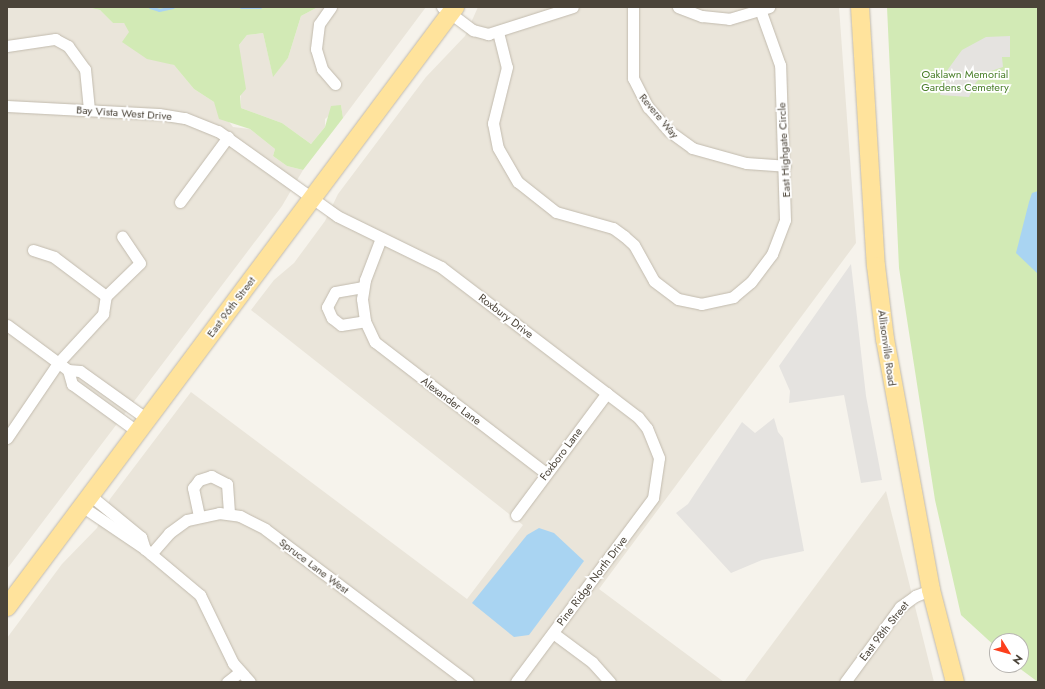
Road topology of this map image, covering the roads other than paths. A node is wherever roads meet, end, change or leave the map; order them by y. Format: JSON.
{"nodes":[{"id":1,"x":331,"y":7,"type":"edge"},
{"id":2,"x":573,"y":7,"type":"edge"},
{"id":3,"x":633,"y":7,"type":"edge"},
{"id":4,"x":678,"y":7,"type":"edge"},
{"id":5,"x":860,"y":7,"type":"edge"},
{"id":6,"x":449,"y":9,"type":"edge"},
{"id":7,"x":765,"y":9,"type":"edge"},
{"id":8,"x":498,"y":32,"type":"junction"},
{"id":9,"x":7,"y":46,"type":"edge"},
{"id":10,"x":335,"y":84,"type":"dead end"},
{"id":11,"x":7,"y":106,"type":"edge"},
{"id":12,"x":89,"y":110,"type":"junction"},
{"id":13,"x":228,"y":137,"type":"junction"},
{"id":14,"x":785,"y":166,"type":"junction"},
{"id":15,"x":312,"y":199,"type":"junction"},
{"id":16,"x":180,"y":202,"type":"dead end"},
{"id":17,"x":122,"y":236,"type":"dead end"},
{"id":18,"x":381,"y":238,"type":"junction"},
{"id":19,"x":33,"y":250,"type":"dead end"},
{"id":20,"x":364,"y":287,"type":"junction"},
{"id":21,"x":106,"y":296,"type":"junction"},
{"id":22,"x":365,"y":321,"type":"junction"},
{"id":23,"x":7,"y":325,"type":"edge"},
{"id":24,"x":58,"y":363,"type":"junction"},
{"id":25,"x":68,"y":370,"type":"junction"},
{"id":26,"x":607,"y":393,"type":"junction"},
{"id":27,"x":143,"y":425,"type":"junction"},
{"id":28,"x":9,"y":432,"type":"edge"},
{"id":29,"x":546,"y":473,"type":"junction"},
{"id":30,"x":659,"y":475,"type":"joint"},
{"id":31,"x":87,"y":501,"type":"junction"},
{"id":32,"x":229,"y":513,"type":"junction"},
{"id":33,"x":516,"y":515,"type":"dead end"},
{"id":34,"x":199,"y":516,"type":"junction"},
{"id":35,"x":148,"y":552,"type":"junction"},
{"id":36,"x":931,"y":590,"type":"junction"},
{"id":37,"x":7,"y":607,"type":"edge"},
{"id":38,"x":553,"y":633,"type":"junction"},
{"id":39,"x":240,"y":672,"type":"junction"},
{"id":40,"x":227,"y":682,"type":"edge"},
{"id":41,"x":250,"y":682,"type":"edge"},
{"id":42,"x":468,"y":682,"type":"edge"},
{"id":43,"x":516,"y":682,"type":"edge"},
{"id":44,"x":610,"y":682,"type":"edge"},
{"id":45,"x":845,"y":682,"type":"edge"},
{"id":46,"x":955,"y":682,"type":"edge"}],
"edges":[{"from":1,"to":10,"type":"street"},
{"from":2,"to":8,"type":"street"},
{"from":3,"to":14,"type":"street","name":"Revere Way"},
{"from":4,"to":7,"type":"street"},
{"from":5,"to":36,"type":"main road","name":"Allisonville Road"},
{"from":6,"to":8,"type":"street"},
{"from":6,"to":15,"type":"main road","name":"East 96th Street"},
{"from":7,"to":14,"type":"street","name":"East Highgate Circle"},
{"from":8,"to":14,"type":"street","name":"East Highgate Circle"},
{"from":9,"to":12,"type":"street"},
{"from":11,"to":12,"type":"street","name":"Bay Vista West Drive"},
{"from":12,"to":13,"type":"street","name":"Bay Vista West Drive"},
{"from":13,"to":15,"type":"street","name":"Bay Vista West Drive"},
{"from":13,"to":16,"type":"street"},
{"from":15,"to":18,"type":"street","name":"Roxbury Drive"},
{"from":15,"to":27,"type":"main road","name":"East 96th Street"},
{"from":17,"to":21,"type":"street"},
{"from":18,"to":20,"type":"street","name":"Alexander Lane"},
{"from":18,"to":26,"type":"street","name":"Roxbury Drive"},
{"from":19,"to":21,"type":"street"},
{"from":20,"to":22,"type":"street","name":"Alexander Lane"},
{"from":20,"to":22,"type":"street"},
{"from":21,"to":24,"type":"street"},
{"from":22,"to":29,"type":"street","name":"Alexander Lane"},
{"from":23,"to":24,"type":"street"},
{"from":24,"to":25,"type":"street"},
{"from":24,"to":28,"type":"street"},
{"from":25,"to":27,"type":"street"},
{"from":25,"to":27,"type":"street"},
{"from":26,"to":29,"type":"street","name":"Foxboro Lane"},
{"from":26,"to":30,"type":"street","name":"Roxbury Drive"},
{"from":27,"to":31,"type":"main road","name":"East 96th Street"},
{"from":29,"to":33,"type":"street","name":"Foxboro Lane"},
{"from":30,"to":38,"type":"street","name":"Pine Ridge North Drive"},
{"from":31,"to":35,"type":"street"},
{"from":31,"to":37,"type":"main road","name":"East 96th Street"},
{"from":32,"to":34,"type":"street"},
{"from":32,"to":34,"type":"street"},
{"from":32,"to":42,"type":"street","name":"Spruce Lane West"},
{"from":34,"to":35,"type":"street"},
{"from":35,"to":39,"type":"street"},
{"from":36,"to":45,"type":"street","name":"East 98th Street"},
{"from":36,"to":46,"type":"main road","name":"Allisonville Road"},
{"from":38,"to":43,"type":"street","name":"Pine Ridge North Drive"},
{"from":38,"to":44,"type":"street"},
{"from":39,"to":40,"type":"street"},
{"from":39,"to":41,"type":"street"}]}
